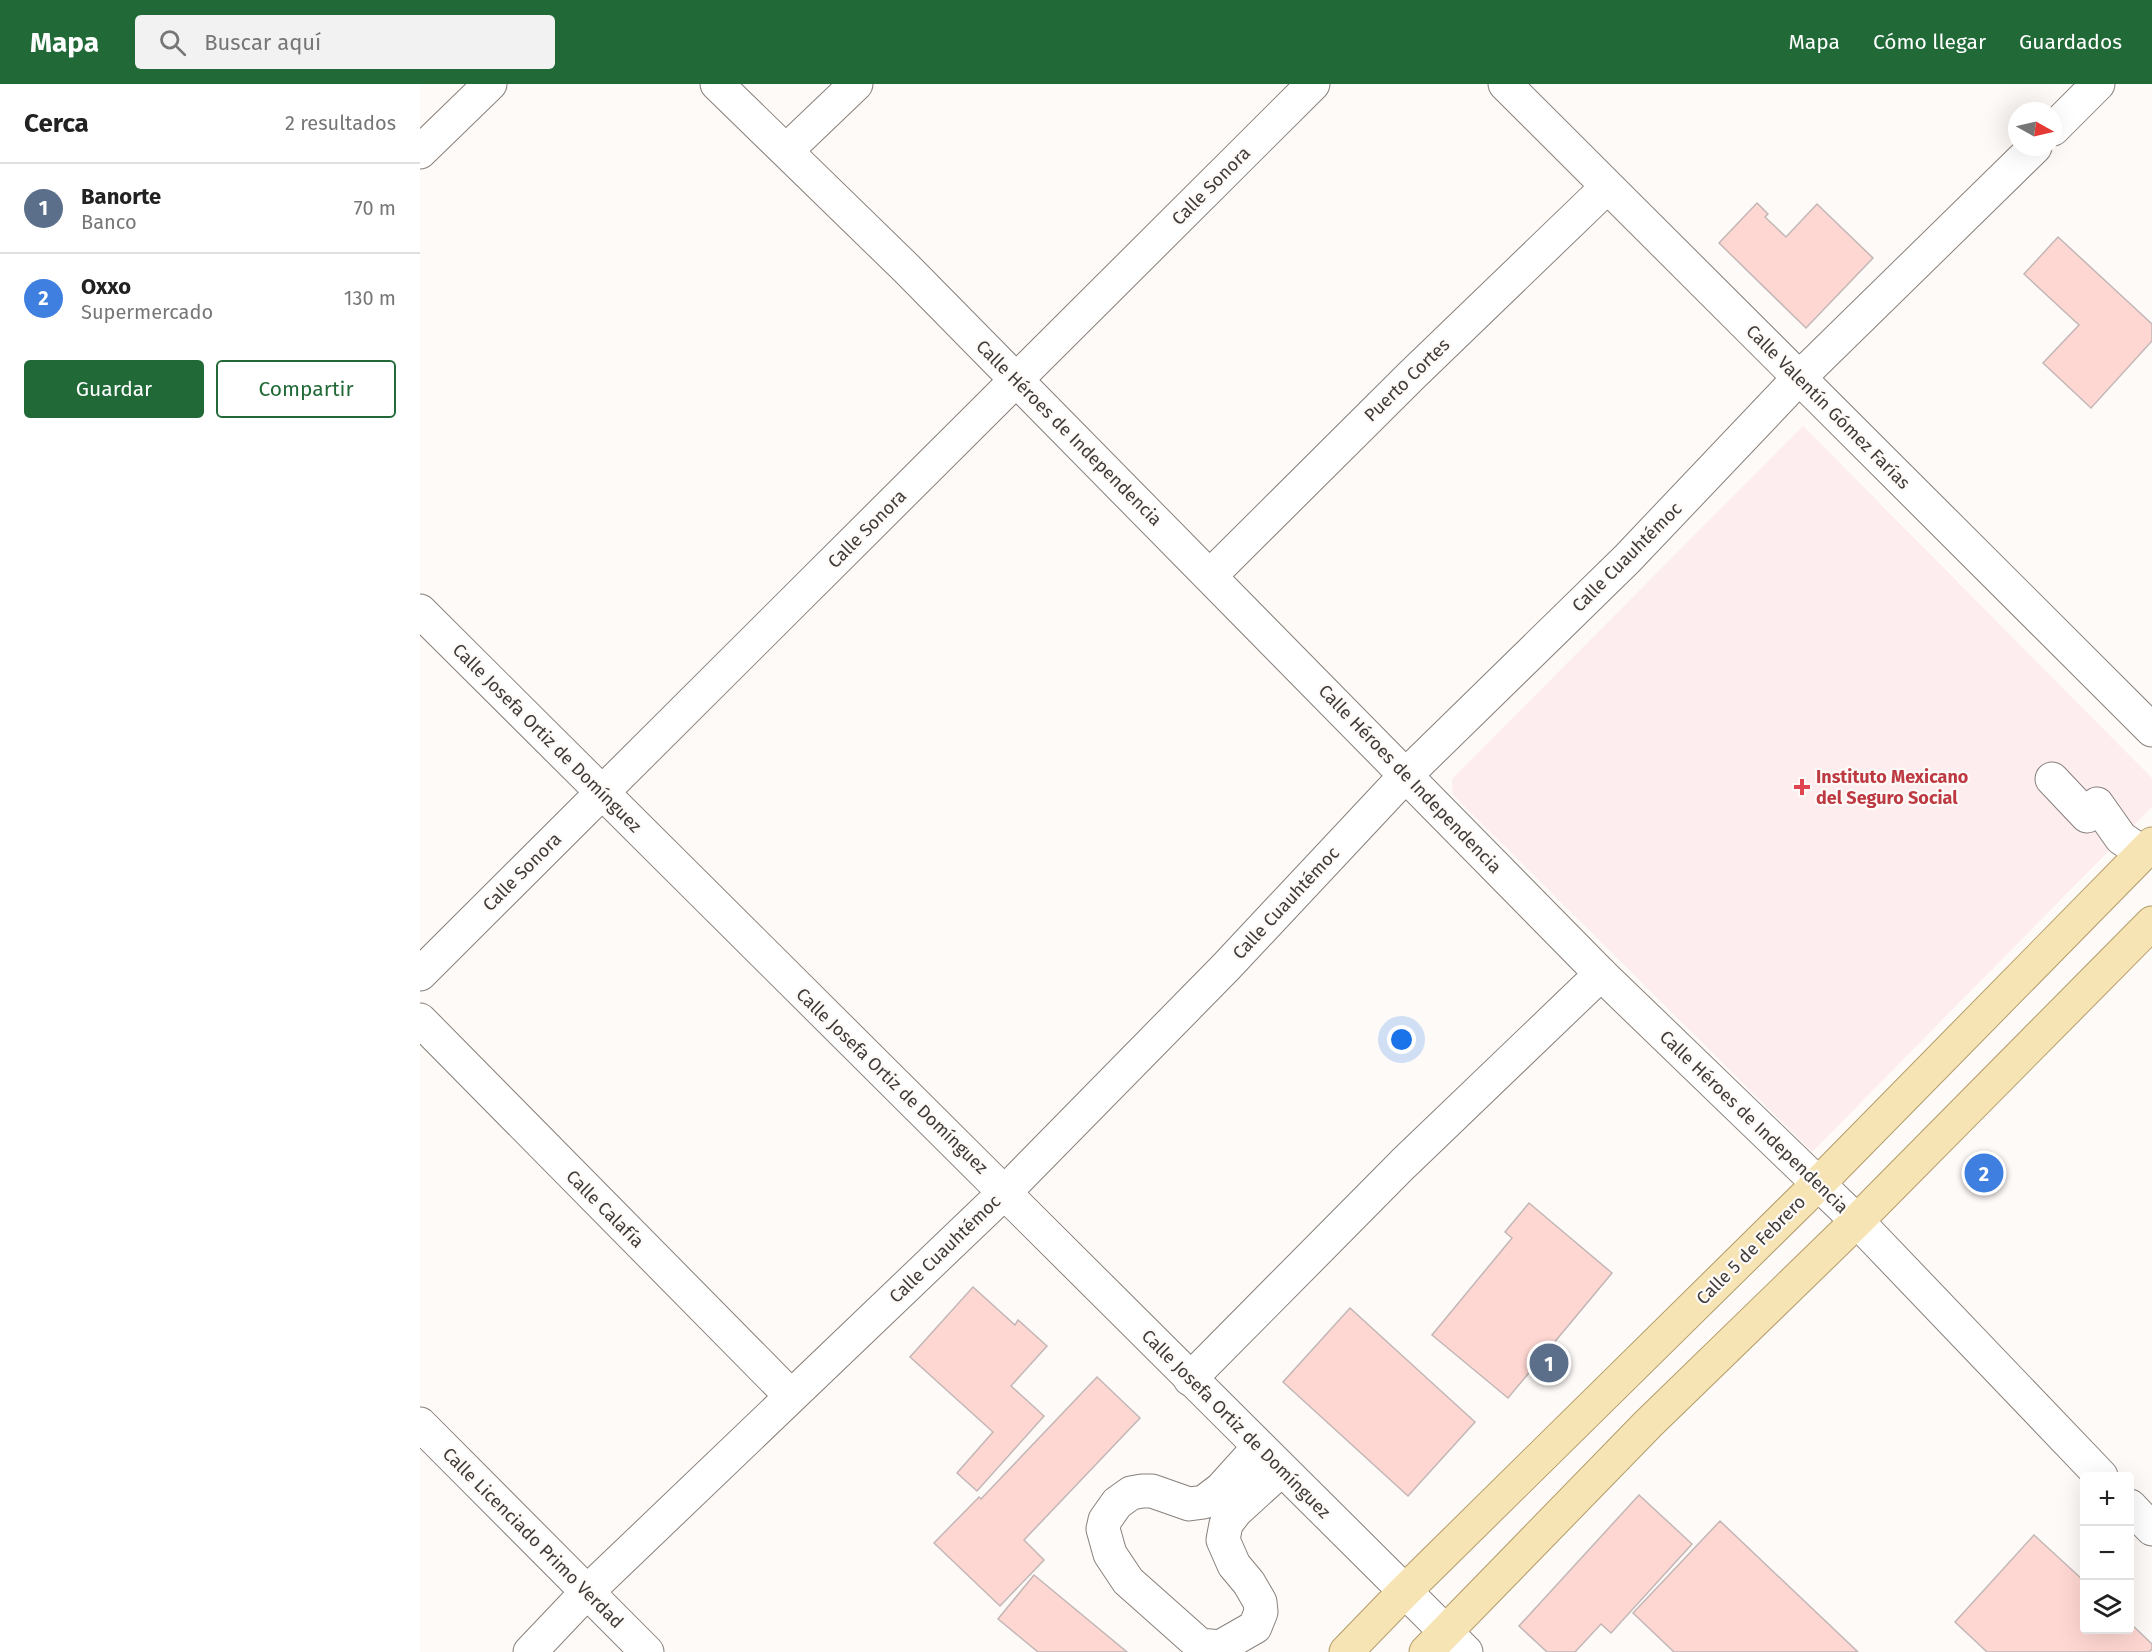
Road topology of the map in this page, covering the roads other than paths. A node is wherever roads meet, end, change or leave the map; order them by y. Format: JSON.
{"nodes":[{"id":1,"x":490,"y":84,"type":"edge"},
{"id":2,"x":717,"y":84,"type":"edge"},
{"id":3,"x":856,"y":84,"type":"edge"},
{"id":4,"x":1313,"y":84,"type":"edge"},
{"id":5,"x":1505,"y":84,"type":"edge"},
{"id":6,"x":2098,"y":84,"type":"edge"},
{"id":7,"x":2062,"y":120,"type":"edge"},
{"id":8,"x":787,"y":150,"type":"junction"},
{"id":9,"x":420,"y":152,"type":"edge"},
{"id":10,"x":2026,"y":156,"type":"edge"},
{"id":11,"x":1607,"y":187,"type":"junction"},
{"id":12,"x":1799,"y":378,"type":"junction"},
{"id":13,"x":1016,"y":380,"type":"junction"},
{"id":14,"x":1211,"y":575,"type":"junction"},
{"id":15,"x":420,"y":611,"type":"edge"},
{"id":16,"x":2152,"y":730,"type":"edge"},
{"id":17,"x":1406,"y":775,"type":"junction"},
{"id":18,"x":2052,"y":779,"type":"dead end"},
{"id":19,"x":602,"y":793,"type":"junction"},
{"id":20,"x":2147,"y":849,"type":"edge"},
{"id":21,"x":2152,"y":923,"type":"edge"},
{"id":22,"x":420,"y":974,"type":"edge"},
{"id":23,"x":1601,"y":974,"type":"junction"},
{"id":24,"x":420,"y":1020,"type":"edge"},
{"id":25,"x":1819,"y":1183,"type":"junction"},
{"id":26,"x":1005,"y":1192,"type":"junction"},
{"id":27,"x":1857,"y":1221,"type":"junction"},
{"id":28,"x":1190,"y":1379,"type":"junction"},
{"id":29,"x":791,"y":1396,"type":"junction"},
{"id":30,"x":420,"y":1424,"type":"edge"},
{"id":31,"x":1270,"y":1458,"type":"junction"},
{"id":32,"x":2096,"y":1472,"type":"edge"},
{"id":33,"x":2134,"y":1510,"type":"edge"},
{"id":34,"x":2152,"y":1528,"type":"edge"},
{"id":35,"x":587,"y":1592,"type":"junction"},
{"id":36,"x":1404,"y":1592,"type":"junction"},
{"id":37,"x":1446,"y":1645,"type":"edge"},
{"id":38,"x":530,"y":1652,"type":"edge"},
{"id":39,"x":647,"y":1652,"type":"edge"},
{"id":40,"x":1346,"y":1652,"type":"edge"}],
"edges":[{"from":1,"to":9,"type":"street"},
{"from":2,"to":8,"type":"street","name":"Calle Héroes de Independencia"},
{"from":3,"to":8,"type":"street"},
{"from":4,"to":13,"type":"street","name":"Calle Sonora"},
{"from":5,"to":11,"type":"street","name":"Calle Valentín Gómez Farías"},
{"from":6,"to":7,"type":"street"},
{"from":8,"to":13,"type":"street","name":"Calle Héroes de Independencia"},
{"from":10,"to":12,"type":"street","name":"Calle Cuauhtémoc"},
{"from":11,"to":12,"type":"street","name":"Calle Valentín Gómez Farías"},
{"from":11,"to":14,"type":"street","name":"Puerto Cortes"},
{"from":12,"to":16,"type":"street","name":"Calle Valentín Gómez Farías"},
{"from":12,"to":17,"type":"street","name":"Calle Cuauhtémoc"},
{"from":13,"to":14,"type":"street","name":"Calle Héroes de Independencia"},
{"from":13,"to":19,"type":"street","name":"Calle Sonora"},
{"from":14,"to":17,"type":"street","name":"Calle Héroes de Independencia"},
{"from":15,"to":19,"type":"street","name":"Calle Josefa Ortiz de Domínguez"},
{"from":17,"to":23,"type":"street","name":"Calle Héroes de Independencia"},
{"from":17,"to":26,"type":"street","name":"Calle Cuauhtémoc"},
{"from":18,"to":20,"type":"street"},
{"from":19,"to":22,"type":"street","name":"Calle Sonora"},
{"from":19,"to":26,"type":"street","name":"Calle Josefa Ortiz de Domínguez"},
{"from":20,"to":25,"type":"main road","name":"Calle 5 de Febrero"},
{"from":21,"to":27,"type":"main road"},
{"from":23,"to":25,"type":"street","name":"Calle Héroes de Independencia"},
{"from":23,"to":28,"type":"street"},
{"from":24,"to":29,"type":"street","name":"Calle Calafía"},
{"from":25,"to":27,"type":"street","name":"Calle Héroes de Independencia"},
{"from":25,"to":36,"type":"main road","name":"Calle 5 de Febrero"},
{"from":26,"to":28,"type":"street","name":"Calle Josefa Ortiz de Domínguez"},
{"from":26,"to":29,"type":"street","name":"Calle Cuauhtémoc"},
{"from":27,"to":32,"type":"street","name":"Calle Héroes de Independencia"},
{"from":27,"to":37,"type":"main road"},
{"from":28,"to":31,"type":"street","name":"Calle Josefa Ortiz de Domínguez"},
{"from":29,"to":35,"type":"street","name":"Calle Cuauhtémoc"},
{"from":30,"to":35,"type":"street","name":"Calle Licenciado Primo Verdad"},
{"from":31,"to":31,"type":"street"},
{"from":31,"to":36,"type":"street","name":"Calle Josefa Ortiz de Domínguez"},
{"from":33,"to":34,"type":"street"},
{"from":35,"to":38,"type":"street","name":"Calle Cuauhtémoc"},
{"from":35,"to":39,"type":"street","name":"Calle Licenciado Primo Verdad"},
{"from":36,"to":37,"type":"street","name":"Calle Josefa Ortiz de Domínguez"},
{"from":36,"to":40,"type":"main road","name":"Calle 5 de Febrero"}]}
